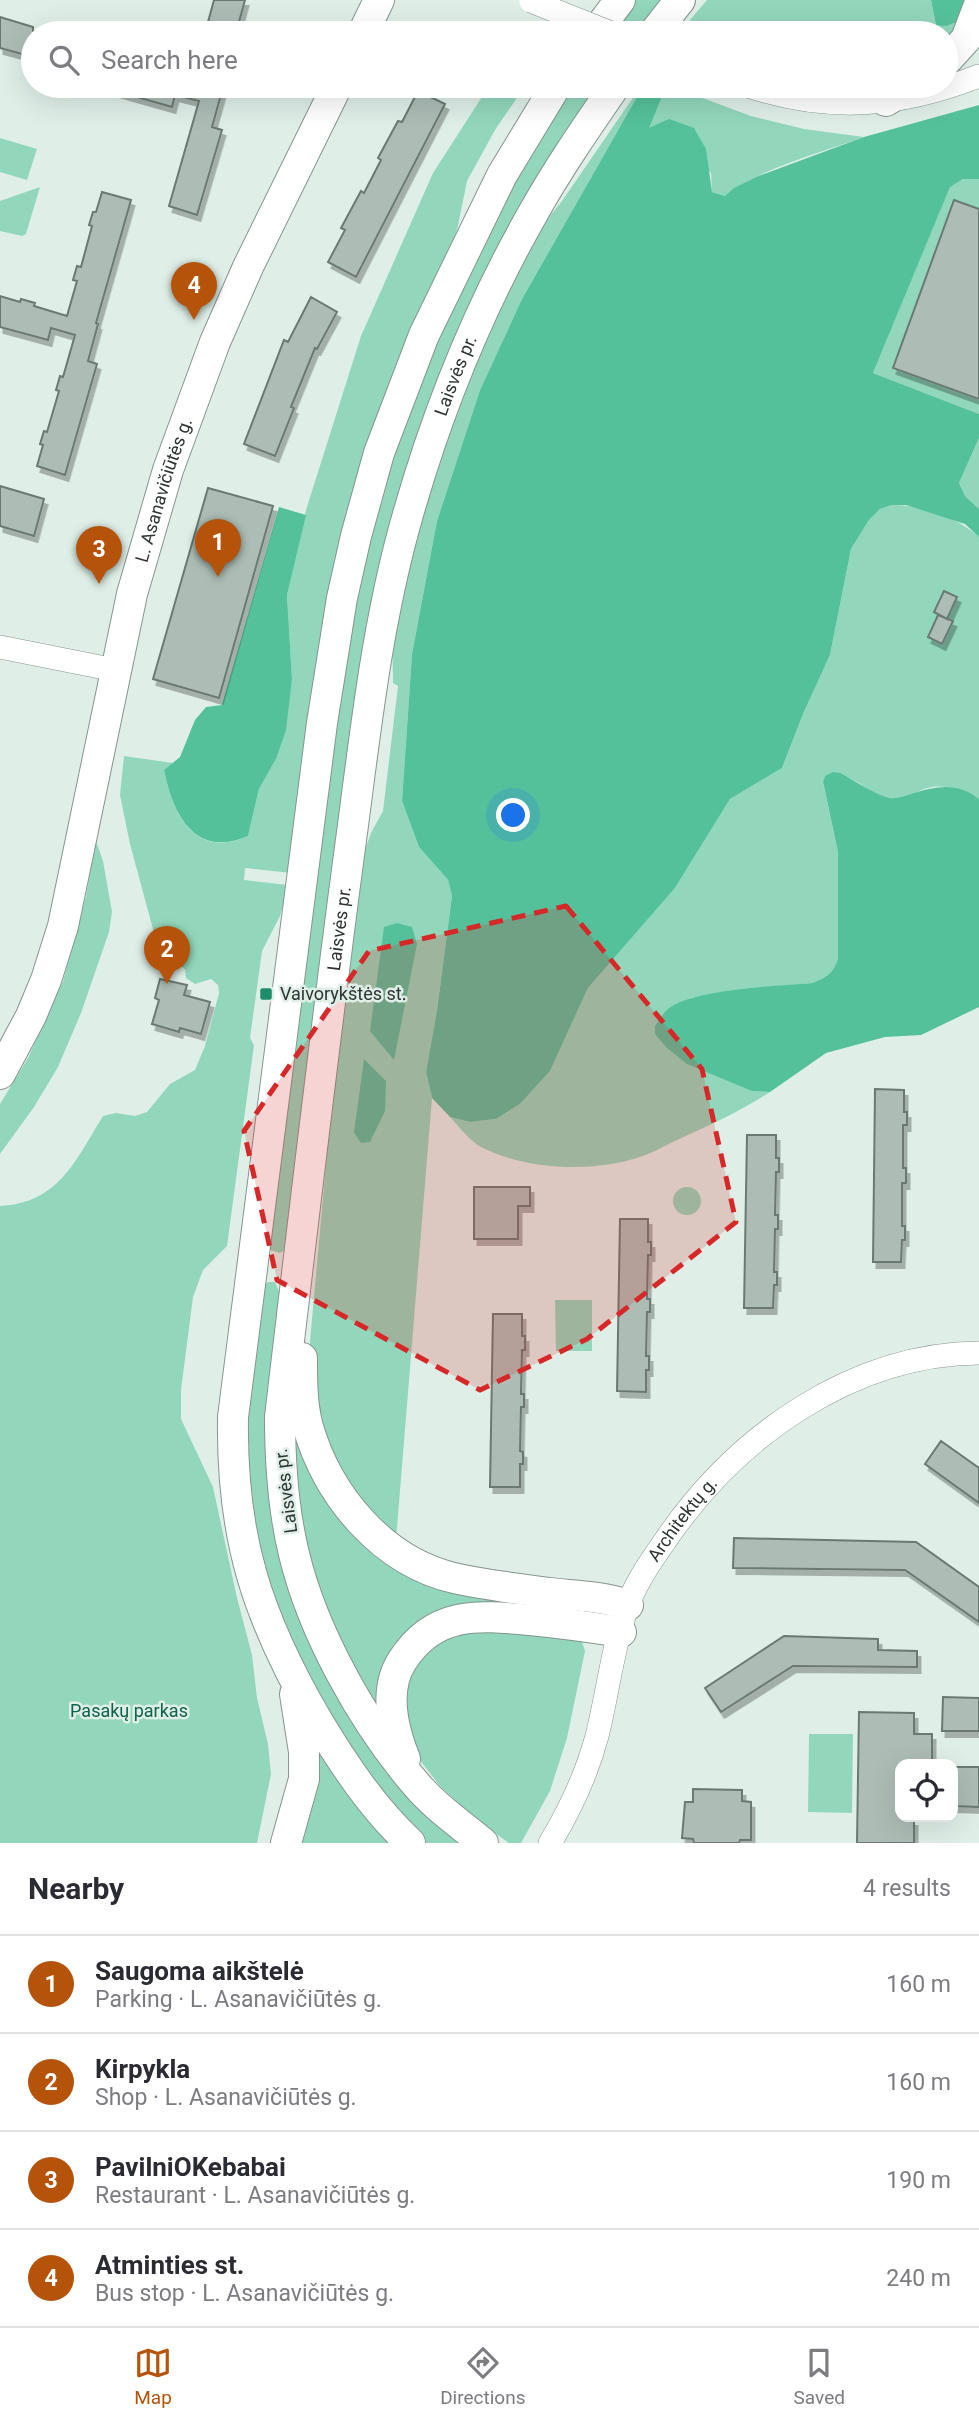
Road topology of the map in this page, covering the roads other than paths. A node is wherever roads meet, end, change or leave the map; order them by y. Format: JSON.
{"nodes":[{"id":1,"x":379,"y":0,"type":"edge"},
{"id":2,"x":620,"y":0,"type":"edge"},
{"id":3,"x":680,"y":0,"type":"edge"},
{"id":4,"x":529,"y":1,"type":"edge"},
{"id":5,"x":979,"y":5,"type":"edge"},
{"id":6,"x":368,"y":21,"type":"edge"},
{"id":7,"x":580,"y":21,"type":"edge"},
{"id":8,"x":604,"y":21,"type":"edge"},
{"id":9,"x":663,"y":21,"type":"edge"},
{"id":10,"x":958,"y":48,"type":"edge"},
{"id":11,"x":979,"y":76,"type":"edge"},
{"id":12,"x":958,"y":83,"type":"edge"},
{"id":13,"x":331,"y":98,"type":"edge"},
{"id":14,"x":549,"y":98,"type":"edge"},
{"id":15,"x":607,"y":98,"type":"edge"},
{"id":16,"x":797,"y":98,"type":"edge"},
{"id":17,"x":860,"y":98,"type":"edge"},
{"id":18,"x":0,"y":647,"type":"edge"},
{"id":19,"x":115,"y":670,"type":"junction"},
{"id":20,"x":0,"y":1074,"type":"edge"},
{"id":21,"x":301,"y":1246,"type":"junction"},
{"id":22,"x":979,"y":1353,"type":"edge"},
{"id":23,"x":624,"y":1618,"type":"junction"},
{"id":24,"x":292,"y":1677,"type":"junction"},
{"id":25,"x":416,"y":1785,"type":"junction"},
{"id":26,"x":555,"y":1835,"type":"edge"},
{"id":27,"x":286,"y":1843,"type":"edge"},
{"id":28,"x":410,"y":1843,"type":"edge"},
{"id":29,"x":483,"y":1843,"type":"edge"}],
"edges":[{"from":1,"to":6,"type":"main road"},
{"from":2,"to":8,"type":"main road"},
{"from":3,"to":9,"type":"main road"},
{"from":4,"to":7,"type":"street","bridge":true},
{"from":5,"to":10,"type":"main road"},
{"from":11,"to":12,"type":"street"},
{"from":13,"to":19,"type":"main road","name":"L. Asanavičiūtės g."},
{"from":14,"to":24,"type":"main road"},
{"from":15,"to":21,"type":"main road","name":"Laisvės pr."},
{"from":16,"to":17,"type":"street"},
{"from":18,"to":19,"type":"street"},
{"from":19,"to":20,"type":"main road","name":"L. Asanavičiūtės g."},
{"from":21,"to":23,"type":"main road"},
{"from":21,"to":25,"type":"main road","name":"Laisvės pr."},
{"from":22,"to":23,"type":"street","name":"Architektų g."},
{"from":23,"to":25,"type":"main road"},
{"from":23,"to":26,"type":"street","name":"Architektų g."},
{"from":24,"to":27,"type":"main road"},
{"from":24,"to":28,"type":"main road"},
{"from":25,"to":29,"type":"main road","name":"Laisvės pr."}]}
